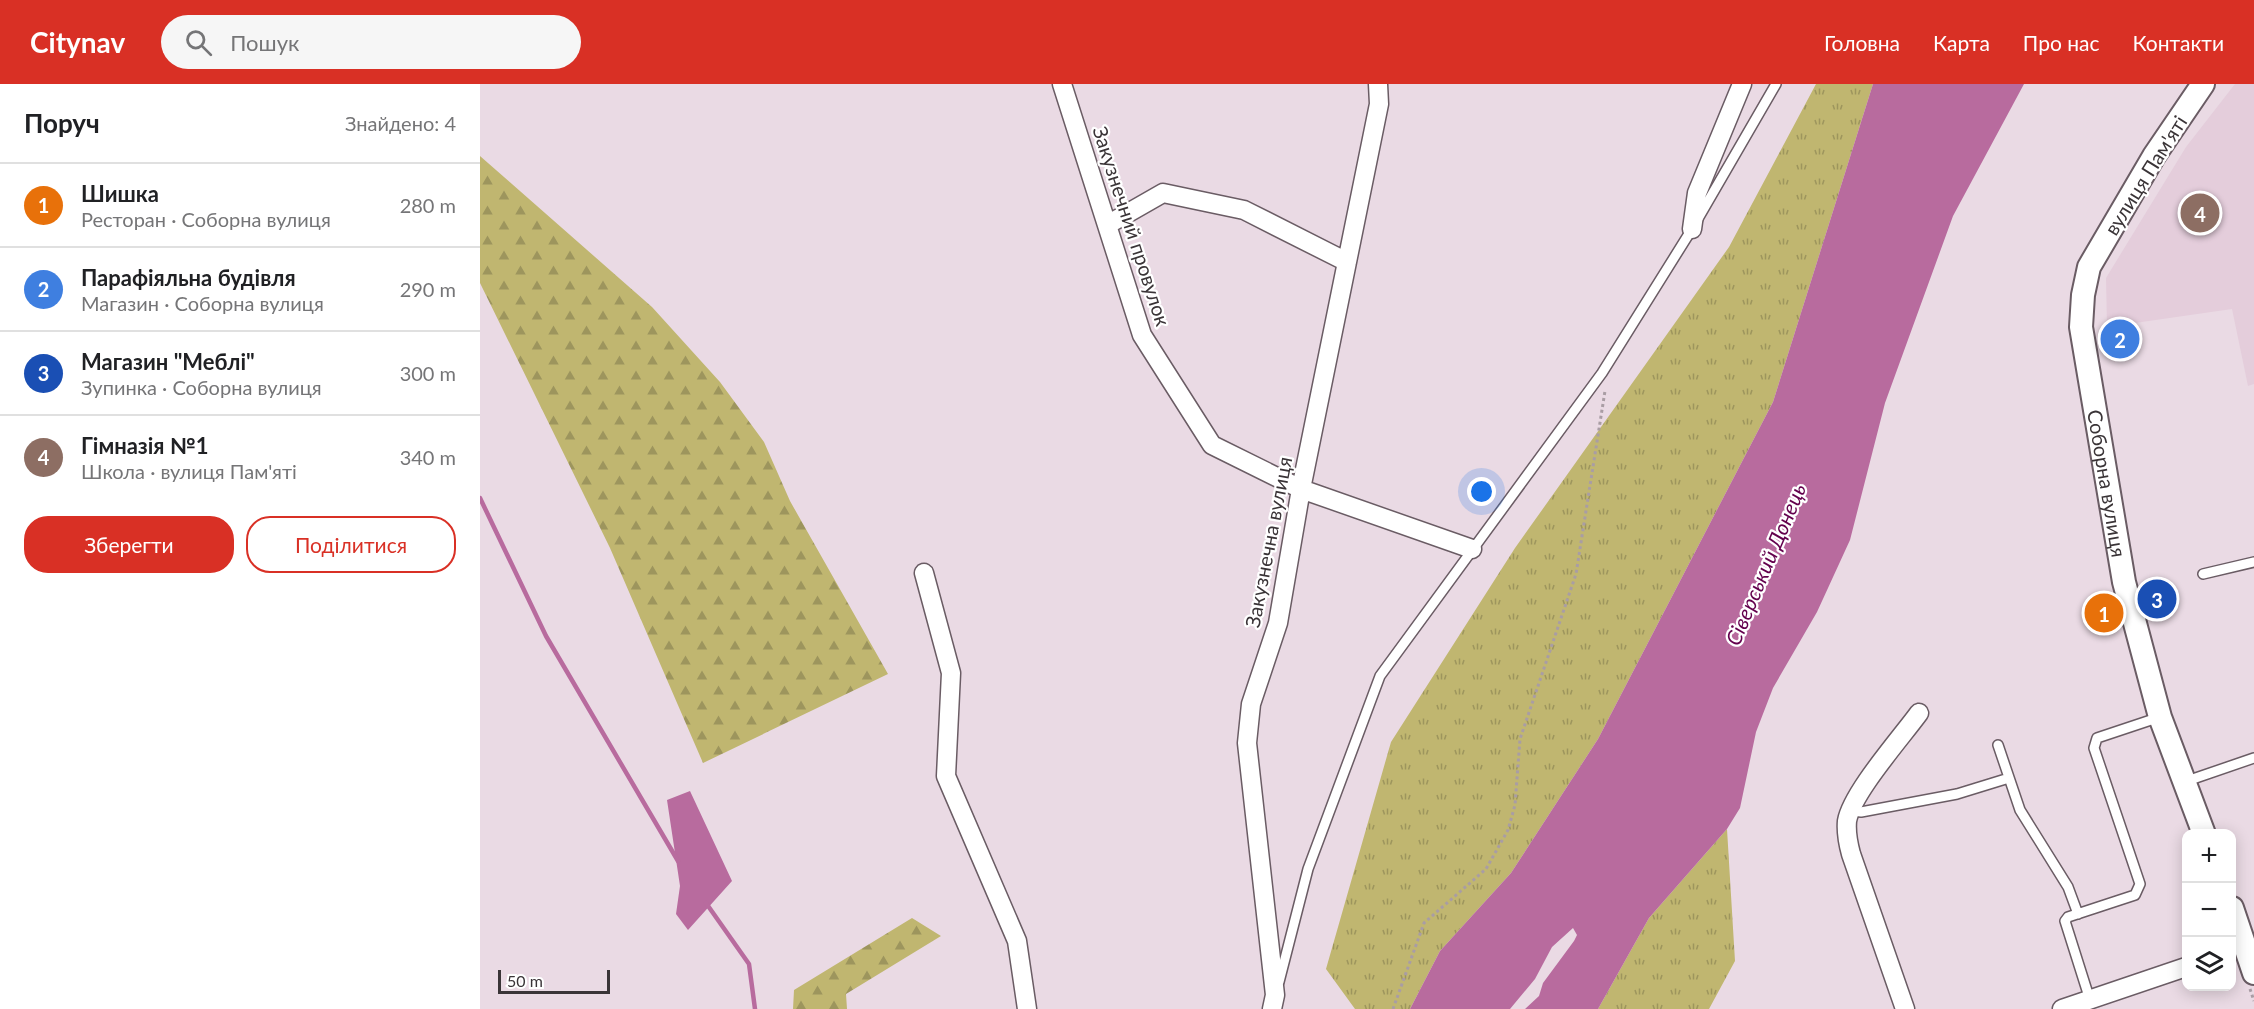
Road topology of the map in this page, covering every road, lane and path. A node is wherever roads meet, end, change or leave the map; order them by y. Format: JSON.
{"nodes":[{"id":1,"x":1062,"y":84,"type":"edge"},
{"id":2,"x":1378,"y":84,"type":"edge"},
{"id":3,"x":1742,"y":84,"type":"edge"},
{"id":4,"x":1776,"y":84,"type":"edge"},
{"id":5,"x":2204,"y":84,"type":"edge"},
{"id":6,"x":1107,"y":225,"type":"junction"},
{"id":7,"x":1692,"y":229,"type":"junction"},
{"id":8,"x":1347,"y":262,"type":"junction"},
{"id":9,"x":2089,"y":267,"type":"joint"},
{"id":10,"x":1602,"y":373,"type":"junction"},
{"id":11,"x":1301,"y":489,"type":"junction"},
{"id":12,"x":1472,"y":549,"type":"junction"},
{"id":13,"x":2254,"y":562,"type":"edge"},
{"id":14,"x":924,"y":573,"type":"dead end"},
{"id":15,"x":2203,"y":574,"type":"dead end"},
{"id":16,"x":1919,"y":713,"type":"dead end"},
{"id":17,"x":2160,"y":717,"type":"junction"},
{"id":18,"x":1998,"y":745,"type":"dead end"},
{"id":19,"x":2254,"y":758,"type":"edge"},
{"id":20,"x":2009,"y":778,"type":"junction"},
{"id":21,"x":2184,"y":782,"type":"junction"},
{"id":22,"x":1851,"y":811,"type":"junction"},
{"id":23,"x":2202,"y":829,"type":"edge"},
{"id":24,"x":2078,"y":914,"type":"junction"},
{"id":25,"x":2236,"y":921,"type":"edge"},
{"id":26,"x":2244,"y":948,"type":"edge"},
{"id":27,"x":2182,"y":970,"type":"edge"},
{"id":28,"x":2254,"y":973,"type":"edge"},
{"id":29,"x":1274,"y":1002,"type":"edge"},
{"id":30,"x":2077,"y":1006,"type":"edge"},
{"id":31,"x":1027,"y":1009,"type":"edge"},
{"id":32,"x":1393,"y":1009,"type":"edge"},
{"id":33,"x":1905,"y":1009,"type":"edge"}],
"edges":[{"from":1,"to":6,"type":"street","name":"Закузнечний провулок"},
{"from":2,"to":8,"type":"street","name":"Закузнечна вулиця"},
{"from":3,"to":7,"type":"street"},
{"from":4,"to":7,"type":"lane"},
{"from":5,"to":9,"type":"street","name":"вулиця Пам'яті"},
{"from":6,"to":8,"type":"street"},
{"from":6,"to":11,"type":"street","name":"Закузнечний провулок"},
{"from":7,"to":10,"type":"lane"},
{"from":8,"to":11,"type":"street","name":"Закузнечна вулиця"},
{"from":9,"to":17,"type":"street","name":"Соборна вулиця"},
{"from":10,"to":12,"type":"lane"},
{"from":10,"to":32,"type":"path"},
{"from":11,"to":12,"type":"street","name":"Закузнечний провулок"},
{"from":11,"to":29,"type":"street","name":"Закузнечна вулиця"},
{"from":12,"to":29,"type":"lane"},
{"from":13,"to":15,"type":"lane"},
{"from":14,"to":31,"type":"street"},
{"from":16,"to":22,"type":"street"},
{"from":17,"to":21,"type":"street","name":"Соборна вулиця"},
{"from":17,"to":24,"type":"lane"},
{"from":18,"to":20,"type":"lane"},
{"from":19,"to":21,"type":"lane"},
{"from":20,"to":22,"type":"lane"},
{"from":20,"to":24,"type":"lane"},
{"from":21,"to":23,"type":"street","name":"Соборна вулиця"},
{"from":22,"to":33,"type":"street"},
{"from":24,"to":30,"type":"lane"},
{"from":25,"to":26,"type":"street"},
{"from":26,"to":28,"type":"street"},
{"from":27,"to":30,"type":"street"}]}
